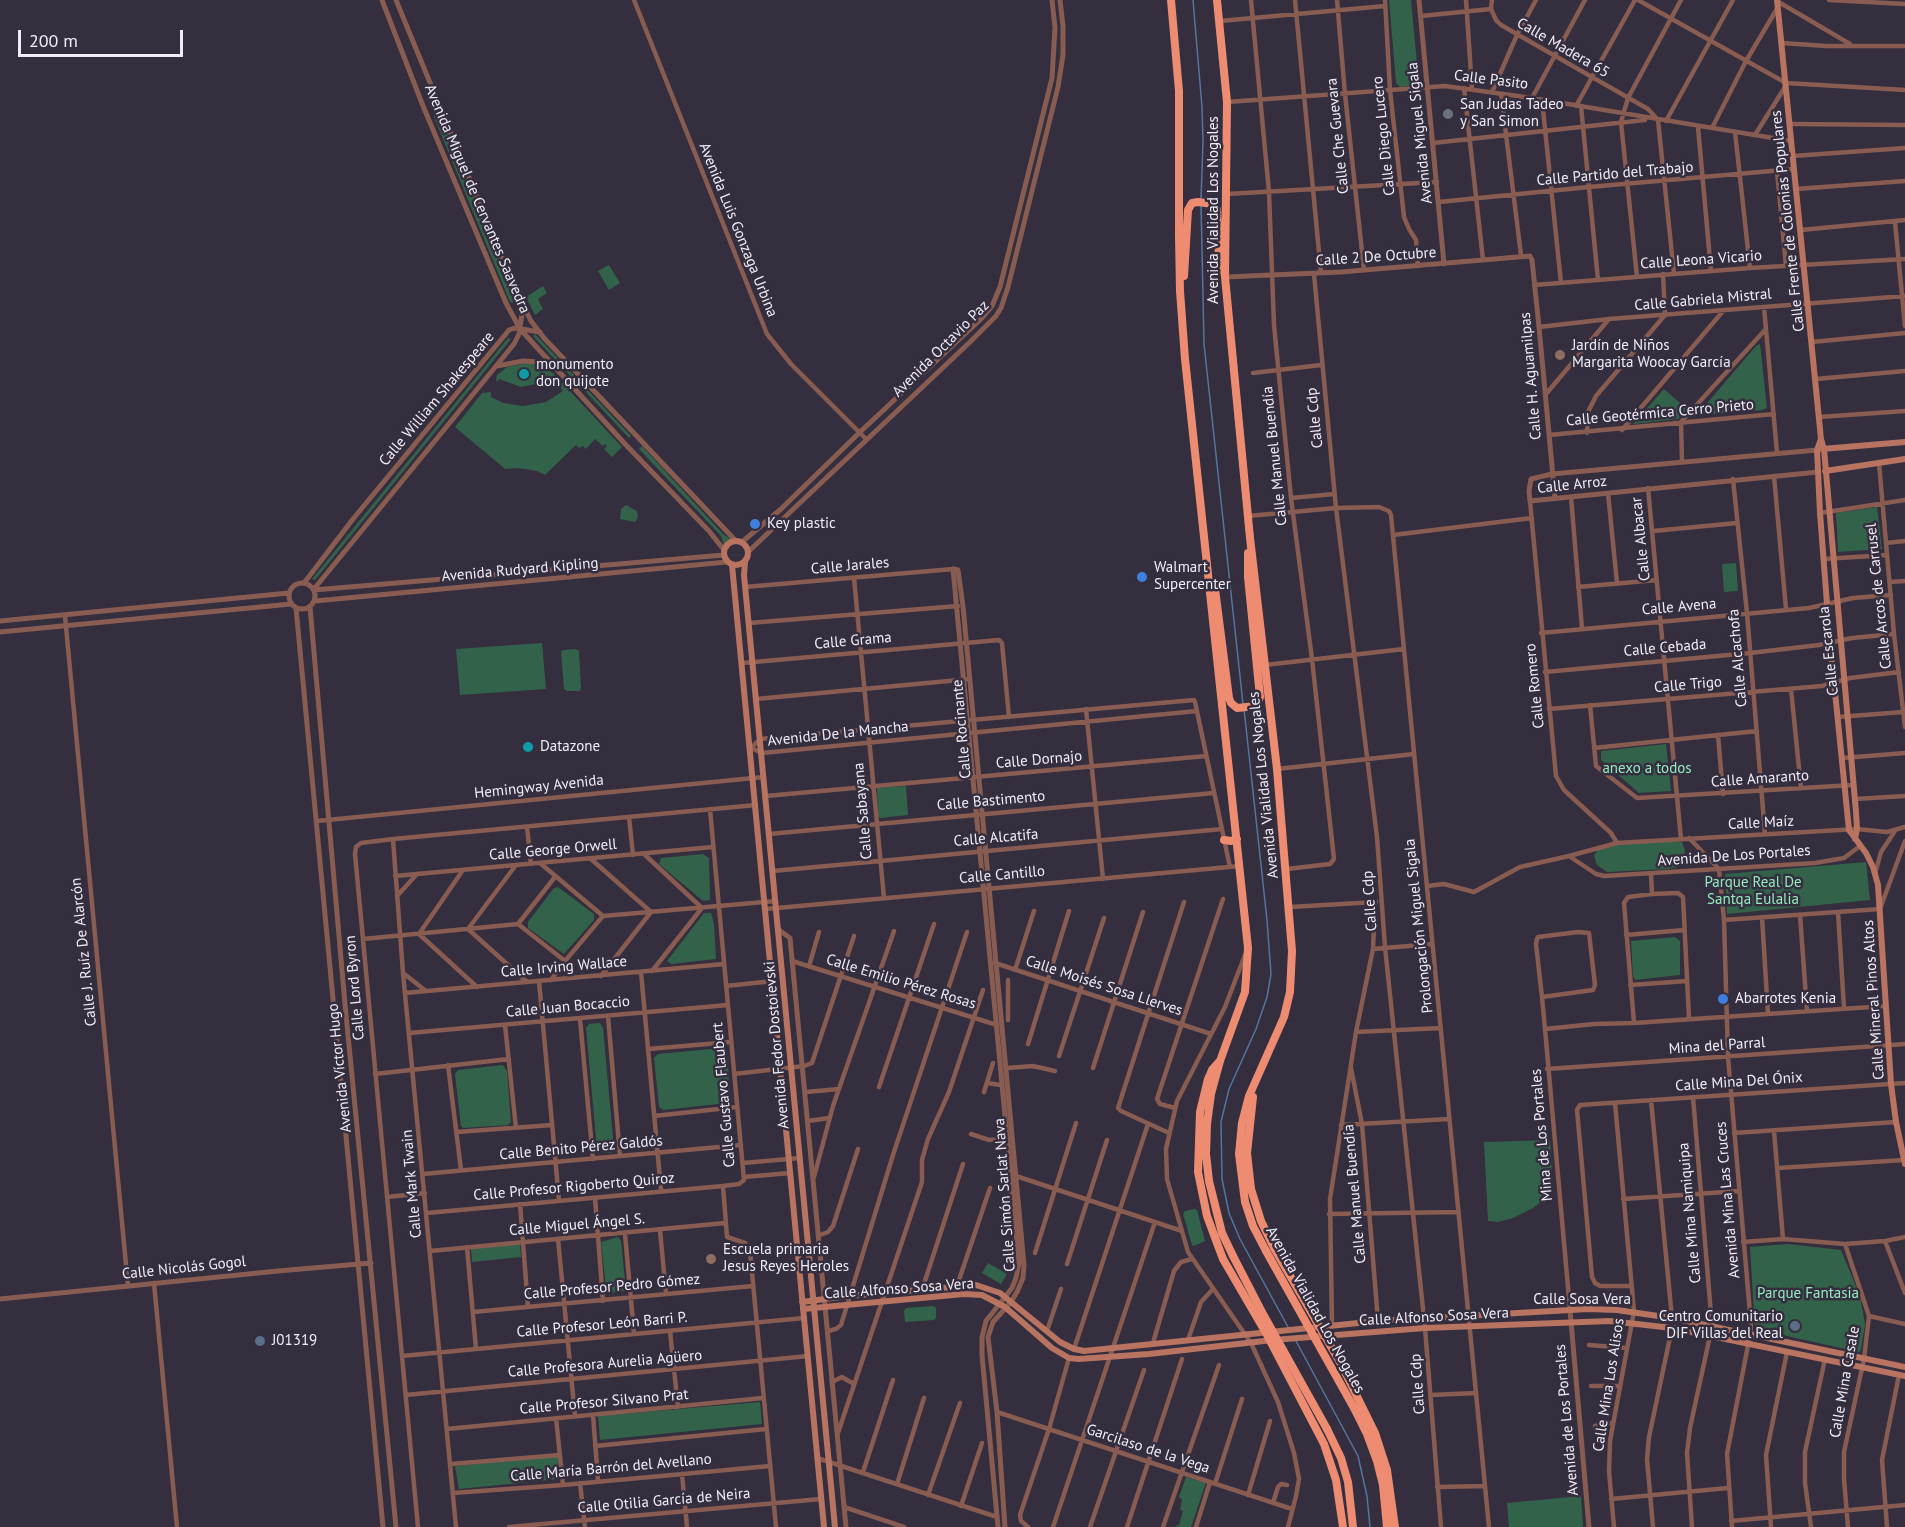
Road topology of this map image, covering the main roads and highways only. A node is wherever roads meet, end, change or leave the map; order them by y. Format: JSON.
{"nodes":[{"id":1,"x":1171,"y":0,"type":"edge"},
{"id":2,"x":1217,"y":0,"type":"edge"},
{"id":3,"x":1777,"y":2,"type":"edge"},
{"id":4,"x":1225,"y":277,"type":"junction"},
{"id":5,"x":1180,"y":291,"type":"junction"},
{"id":6,"x":1905,"y":442,"type":"edge"},
{"id":7,"x":1821,"y":449,"type":"junction"},
{"id":8,"x":1905,"y":459,"type":"edge"},
{"id":9,"x":1826,"y":471,"type":"junction"},
{"id":10,"x":1818,"y":472,"type":"junction"},
{"id":11,"x":1250,"y":538,"type":"junction"},
{"id":12,"x":1206,"y":550,"type":"junction"},
{"id":13,"x":745,"y":562,"type":"junction"},
{"id":14,"x":730,"y":563,"type":"junction"},
{"id":15,"x":1849,"y":830,"type":"joint"},
{"id":16,"x":1237,"y":839,"type":"junction"},
{"id":17,"x":1855,"y":839,"type":"junction"},
{"id":18,"x":1224,"y":840,"type":"road end"},
{"id":19,"x":1220,"y":1061,"type":"junction"},
{"id":20,"x":1254,"y":1084,"type":"junction"},
{"id":21,"x":1905,"y":1162,"type":"edge"},
{"id":22,"x":814,"y":1305,"type":"junction"},
{"id":23,"x":803,"y":1306,"type":"junction"},
{"id":24,"x":1469,"y":1315,"type":"joint"},
{"id":25,"x":1368,"y":1323,"type":"junction"},
{"id":26,"x":1319,"y":1327,"type":"junction"},
{"id":27,"x":1369,"y":1332,"type":"junction"},
{"id":28,"x":1326,"y":1335,"type":"junction"},
{"id":29,"x":1269,"y":1336,"type":"junction"},
{"id":30,"x":1905,"y":1367,"type":"edge"},
{"id":31,"x":1902,"y":1376,"type":"edge"},
{"id":32,"x":824,"y":1527,"type":"edge"},
{"id":33,"x":835,"y":1527,"type":"edge"},
{"id":34,"x":1343,"y":1527,"type":"edge"},
{"id":35,"x":1353,"y":1527,"type":"edge"},
{"id":36,"x":1387,"y":1527,"type":"edge"},
{"id":37,"x":1395,"y":1527,"type":"edge"}],
"edges":[{"from":1,"to":5,"type":"highway"},
{"from":2,"to":4,"type":"highway","name":"Avenida Vialidad Los Nogales"},
{"from":3,"to":7,"type":"main road","name":"Calle Frente de Colonias Populares"},
{"from":4,"to":5,"type":"highway"},
{"from":4,"to":11,"type":"highway","name":"Avenida Vialidad Los Nogales"},
{"from":5,"to":12,"type":"highway"},
{"from":6,"to":7,"type":"main road","name":"Calle Arroz"},
{"from":7,"to":9,"type":"main road","name":"Calle Frente de Colonias Populares"},
{"from":7,"to":10,"type":"main road","name":"Calle Frente de Colonias Populares"},
{"from":8,"to":9,"type":"main road","name":"Calle Arroz"},
{"from":9,"to":10,"type":"main road","name":"Calle Arroz"},
{"from":9,"to":17,"type":"main road","name":"Calle Escarola"},
{"from":10,"to":15,"type":"main road","name":"Calle Escarola"},
{"from":11,"to":12,"type":"highway"},
{"from":11,"to":20,"type":"highway","name":"Avenida Vialidad Los Nogales"},
{"from":12,"to":16,"type":"highway"},
{"from":13,"to":14,"type":"main road"},
{"from":13,"to":14,"type":"main road"},
{"from":13,"to":22,"type":"main road","name":"Avenida Fedor Dostoievski"},
{"from":14,"to":23,"type":"main road","name":"Avenida Fedor Dostoievski"},
{"from":15,"to":17,"type":"main road","name":"Calle Mineral Pinos Altos"},
{"from":16,"to":18,"type":"highway"},
{"from":16,"to":19,"type":"highway"},
{"from":17,"to":21,"type":"main road","name":"Calle Mineral Pinos Altos"},
{"from":19,"to":29,"type":"highway"},
{"from":19,"to":35,"type":"highway","bridge":true},
{"from":20,"to":26,"type":"highway"},
{"from":20,"to":36,"type":"highway","name":"Avenida Vialidad Los Nogales","bridge":true},
{"from":22,"to":23,"type":"main road","name":"Calle Alfonso Sosa Vera"},
{"from":22,"to":29,"type":"main road","name":"Calle Alfonso Sosa Vera"},
{"from":22,"to":29,"type":"main road","name":"Calle Alfonso Sosa Vera"},
{"from":22,"to":33,"type":"main road","name":"Avenida Fedor Dostoievski"},
{"from":23,"to":32,"type":"main road","name":"Avenida Fedor Dostoievski"},
{"from":24,"to":25,"type":"main road","name":"Calle Alfonso Sosa Vera"},
{"from":24,"to":30,"type":"main road","name":"Calle Sosa Vera"},
{"from":25,"to":26,"type":"main road","name":"Calle Alfonso Sosa Vera"},
{"from":25,"to":27,"type":"main road"},
{"from":26,"to":28,"type":"highway"},
{"from":26,"to":29,"type":"main road","name":"Calle Alfonso Sosa Vera","bridge":true},
{"from":27,"to":28,"type":"main road","name":"Calle Alfonso Sosa Vera"},
{"from":27,"to":31,"type":"main road","name":"Calle Alfonso Sosa Vera"},
{"from":28,"to":29,"type":"main road","name":"Calle Alfonso Sosa Vera","bridge":true},
{"from":28,"to":37,"type":"highway"},
{"from":29,"to":34,"type":"highway"}]}
